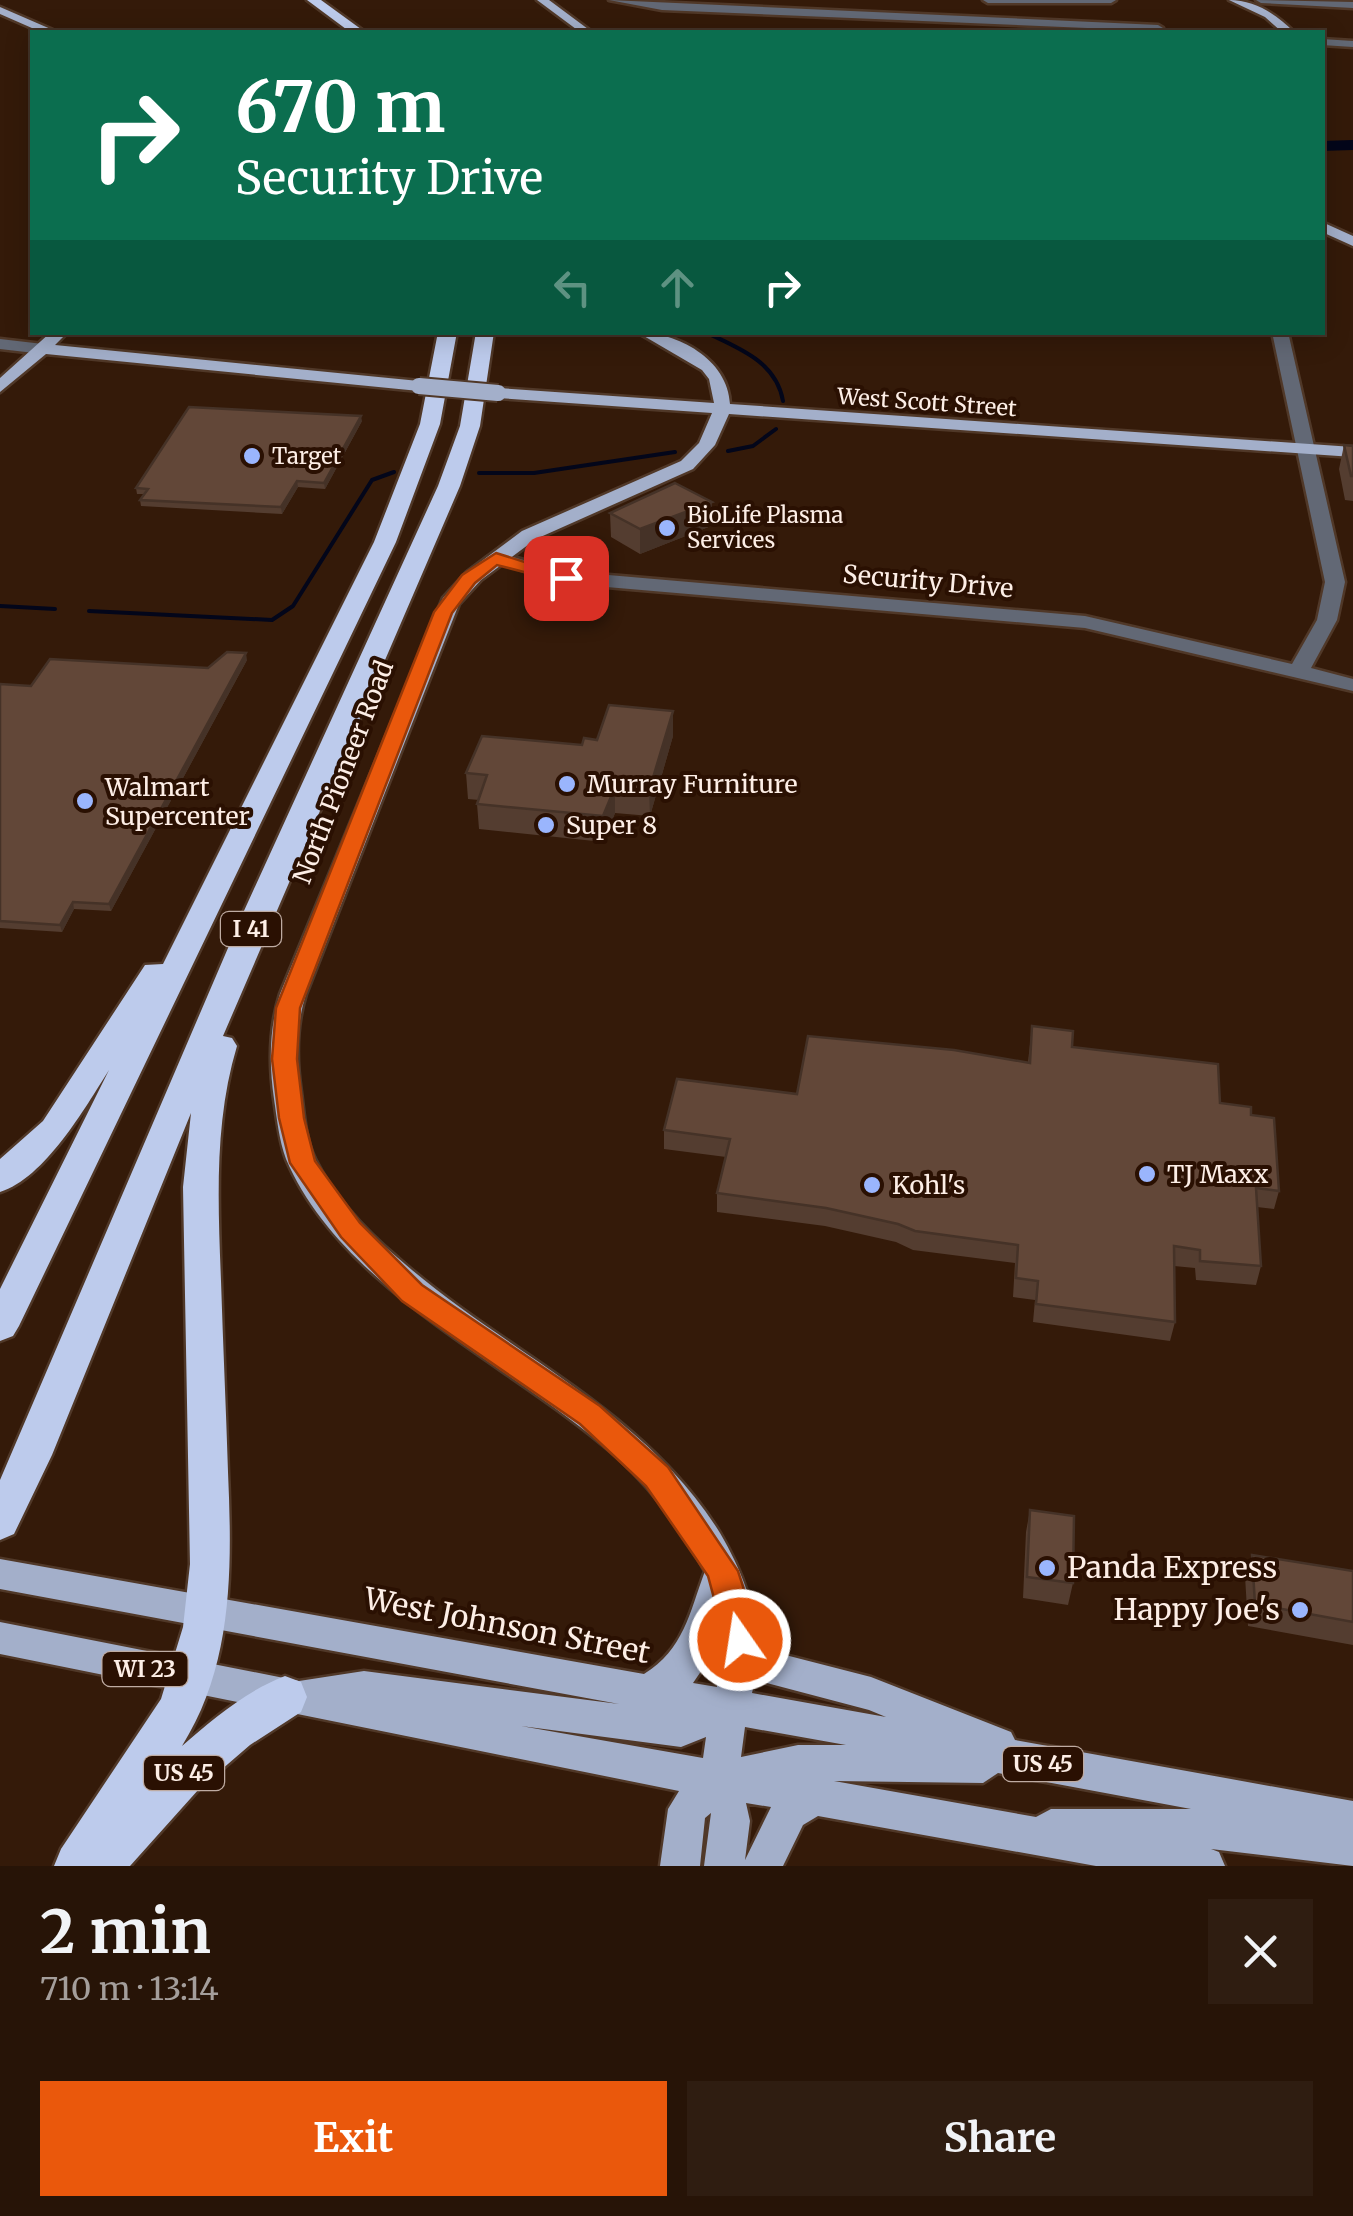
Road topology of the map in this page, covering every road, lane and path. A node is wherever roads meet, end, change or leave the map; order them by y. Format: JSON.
{"nodes":[{"id":1,"x":313,"y":0,"type":"edge"},
{"id":2,"x":542,"y":0,"type":"edge"},
{"id":3,"x":614,"y":0,"type":"edge"},
{"id":4,"x":989,"y":0,"type":"edge"},
{"id":5,"x":1111,"y":0,"type":"edge"},
{"id":6,"x":1234,"y":0,"type":"edge"},
{"id":7,"x":1261,"y":0,"type":"edge"},
{"id":8,"x":1291,"y":2,"type":"edge"},
{"id":9,"x":1353,"y":5,"type":"edge"},
{"id":10,"x":0,"y":10,"type":"edge"},
{"id":11,"x":1274,"y":18,"type":"junction"},
{"id":12,"x":988,"y":21,"type":"junction"},
{"id":13,"x":1158,"y":28,"type":"dead end"},
{"id":14,"x":44,"y":30,"type":"edge"},
{"id":15,"x":355,"y":30,"type":"edge"},
{"id":16,"x":583,"y":30,"type":"edge"},
{"id":17,"x":1287,"y":30,"type":"edge"},
{"id":18,"x":1325,"y":42,"type":"edge"},
{"id":19,"x":1352,"y":44,"type":"edge"},
{"id":20,"x":1325,"y":228,"type":"edge"},
{"id":21,"x":1353,"y":242,"type":"edge"},
{"id":22,"x":58,"y":335,"type":"edge"},
{"id":23,"x":447,"y":335,"type":"edge"},
{"id":24,"x":485,"y":335,"type":"edge"},
{"id":25,"x":649,"y":335,"type":"edge"},
{"id":26,"x":1281,"y":335,"type":"edge"},
{"id":27,"x":0,"y":344,"type":"edge"},
{"id":28,"x":43,"y":349,"type":"junction"},
{"id":29,"x":0,"y":388,"type":"edge"},
{"id":30,"x":723,"y":411,"type":"junction"},
{"id":31,"x":1306,"y":449,"type":"junction"},
{"id":32,"x":1353,"y":452,"type":"edge"},
{"id":33,"x":496,"y":558,"type":"junction"},
{"id":34,"x":1298,"y":672,"type":"junction"},
{"id":35,"x":1353,"y":686,"type":"edge"},
{"id":36,"x":231,"y":857,"type":"junction"},
{"id":37,"x":258,"y":913,"type":"junction"},
{"id":38,"x":0,"y":1179,"type":"edge"},
{"id":39,"x":0,"y":1326,"type":"edge"},
{"id":40,"x":0,"y":1522,"type":"edge"},
{"id":41,"x":722,"y":1571,"type":"junction"},
{"id":42,"x":15,"y":1577,"type":"edge"},
{"id":43,"x":207,"y":1612,"type":"junction"},
{"id":44,"x":2,"y":1639,"type":"edge"},
{"id":45,"x":742,"y":1660,"type":"junction"},
{"id":46,"x":192,"y":1680,"type":"junction"},
{"id":47,"x":646,"y":1693,"type":"junction"},
{"id":48,"x":285,"y":1697,"type":"junction"},
{"id":49,"x":733,"y":1708,"type":"junction"},
{"id":50,"x":1049,"y":1765,"type":"junction"},
{"id":51,"x":720,"y":1780,"type":"junction"},
{"id":52,"x":814,"y":1797,"type":"junction"},
{"id":53,"x":1353,"y":1820,"type":"edge"},
{"id":54,"x":996,"y":1829,"type":"junction"},
{"id":55,"x":1353,"y":1849,"type":"edge"},
{"id":56,"x":78,"y":1866,"type":"edge"},
{"id":57,"x":98,"y":1866,"type":"edge"},
{"id":58,"x":680,"y":1866,"type":"edge"},
{"id":59,"x":724,"y":1866,"type":"edge"},
{"id":60,"x":762,"y":1866,"type":"edge"},
{"id":61,"x":1205,"y":1866,"type":"edge"}],
"edges":[{"from":1,"to":15,"type":"highway"},
{"from":2,"to":16,"type":"main road"},
{"from":3,"to":12,"type":"street"},
{"from":4,"to":5,"type":"street"},
{"from":4,"to":12,"type":"street"},
{"from":6,"to":11,"type":"main road"},
{"from":7,"to":8,"type":"street"},
{"from":8,"to":9,"type":"street"},
{"from":8,"to":11,"type":"street"},
{"from":10,"to":14,"type":"main road"},
{"from":11,"to":17,"type":"main road"},
{"from":12,"to":13,"type":"street"},
{"from":18,"to":19,"type":"street"},
{"from":20,"to":21,"type":"main road"},
{"from":22,"to":28,"type":"main road"},
{"from":23,"to":36,"type":"highway","number":"I 41"},
{"from":24,"to":37,"type":"highway","number":"I 41"},
{"from":25,"to":30,"type":"main road"},
{"from":26,"to":31,"type":"street"},
{"from":27,"to":28,"type":"street"},
{"from":28,"to":29,"type":"main road"},
{"from":28,"to":30,"type":"main road","name":"West Scott Street","bridge":true},
{"from":30,"to":31,"type":"main road","name":"West Scott Street"},
{"from":30,"to":33,"type":"main road","name":"North Pioneer Road"},
{"from":31,"to":32,"type":"main road","name":"West Scott Street"},
{"from":31,"to":34,"type":"street"},
{"from":33,"to":34,"type":"street","name":"Security Drive"},
{"from":33,"to":41,"type":"main road","name":"North Pioneer Road"},
{"from":34,"to":35,"type":"street","name":"Security Drive"},
{"from":36,"to":38,"type":"highway"},
{"from":36,"to":39,"type":"highway","number":"I 41"},
{"from":37,"to":40,"type":"highway","number":"I 41"},
{"from":37,"to":43,"type":"highway"},
{"from":41,"to":45,"type":"main road","name":"North Pioneer Road"},
{"from":41,"to":47,"type":"main road"},
{"from":42,"to":43,"type":"main road","name":"West Johnson Street","number":"US 45"},
{"from":43,"to":46,"type":"highway"},
{"from":43,"to":47,"type":"main road","name":"West Johnson Street","number":"US 45"},
{"from":44,"to":46,"type":"main road","number":"WI 23"},
{"from":45,"to":49,"type":"main road","name":"North Pioneer Road"},
{"from":45,"to":50,"type":"main road"},
{"from":46,"to":48,"type":"main road","number":"WI 23"},
{"from":46,"to":56,"type":"highway"},
{"from":47,"to":49,"type":"main road","name":"West Johnson Street","number":"US 45"},
{"from":48,"to":49,"type":"main road"},
{"from":48,"to":51,"type":"main road"},
{"from":48,"to":57,"type":"highway","number":"US 45"},
{"from":49,"to":50,"type":"main road","name":"West Johnson Street","number":"US 45"},
{"from":49,"to":51,"type":"main road","name":"North Pioneer Road"},
{"from":50,"to":51,"type":"main road"},
{"from":50,"to":53,"type":"main road","name":"West Johnson Street","number":"US 45"},
{"from":51,"to":52,"type":"main road"},
{"from":51,"to":58,"type":"main road"},
{"from":51,"to":59,"type":"main road","name":"North Pioneer Road"},
{"from":52,"to":54,"type":"main road"},
{"from":52,"to":60,"type":"main road"},
{"from":54,"to":55,"type":"main road"},
{"from":54,"to":61,"type":"main road"}]}
